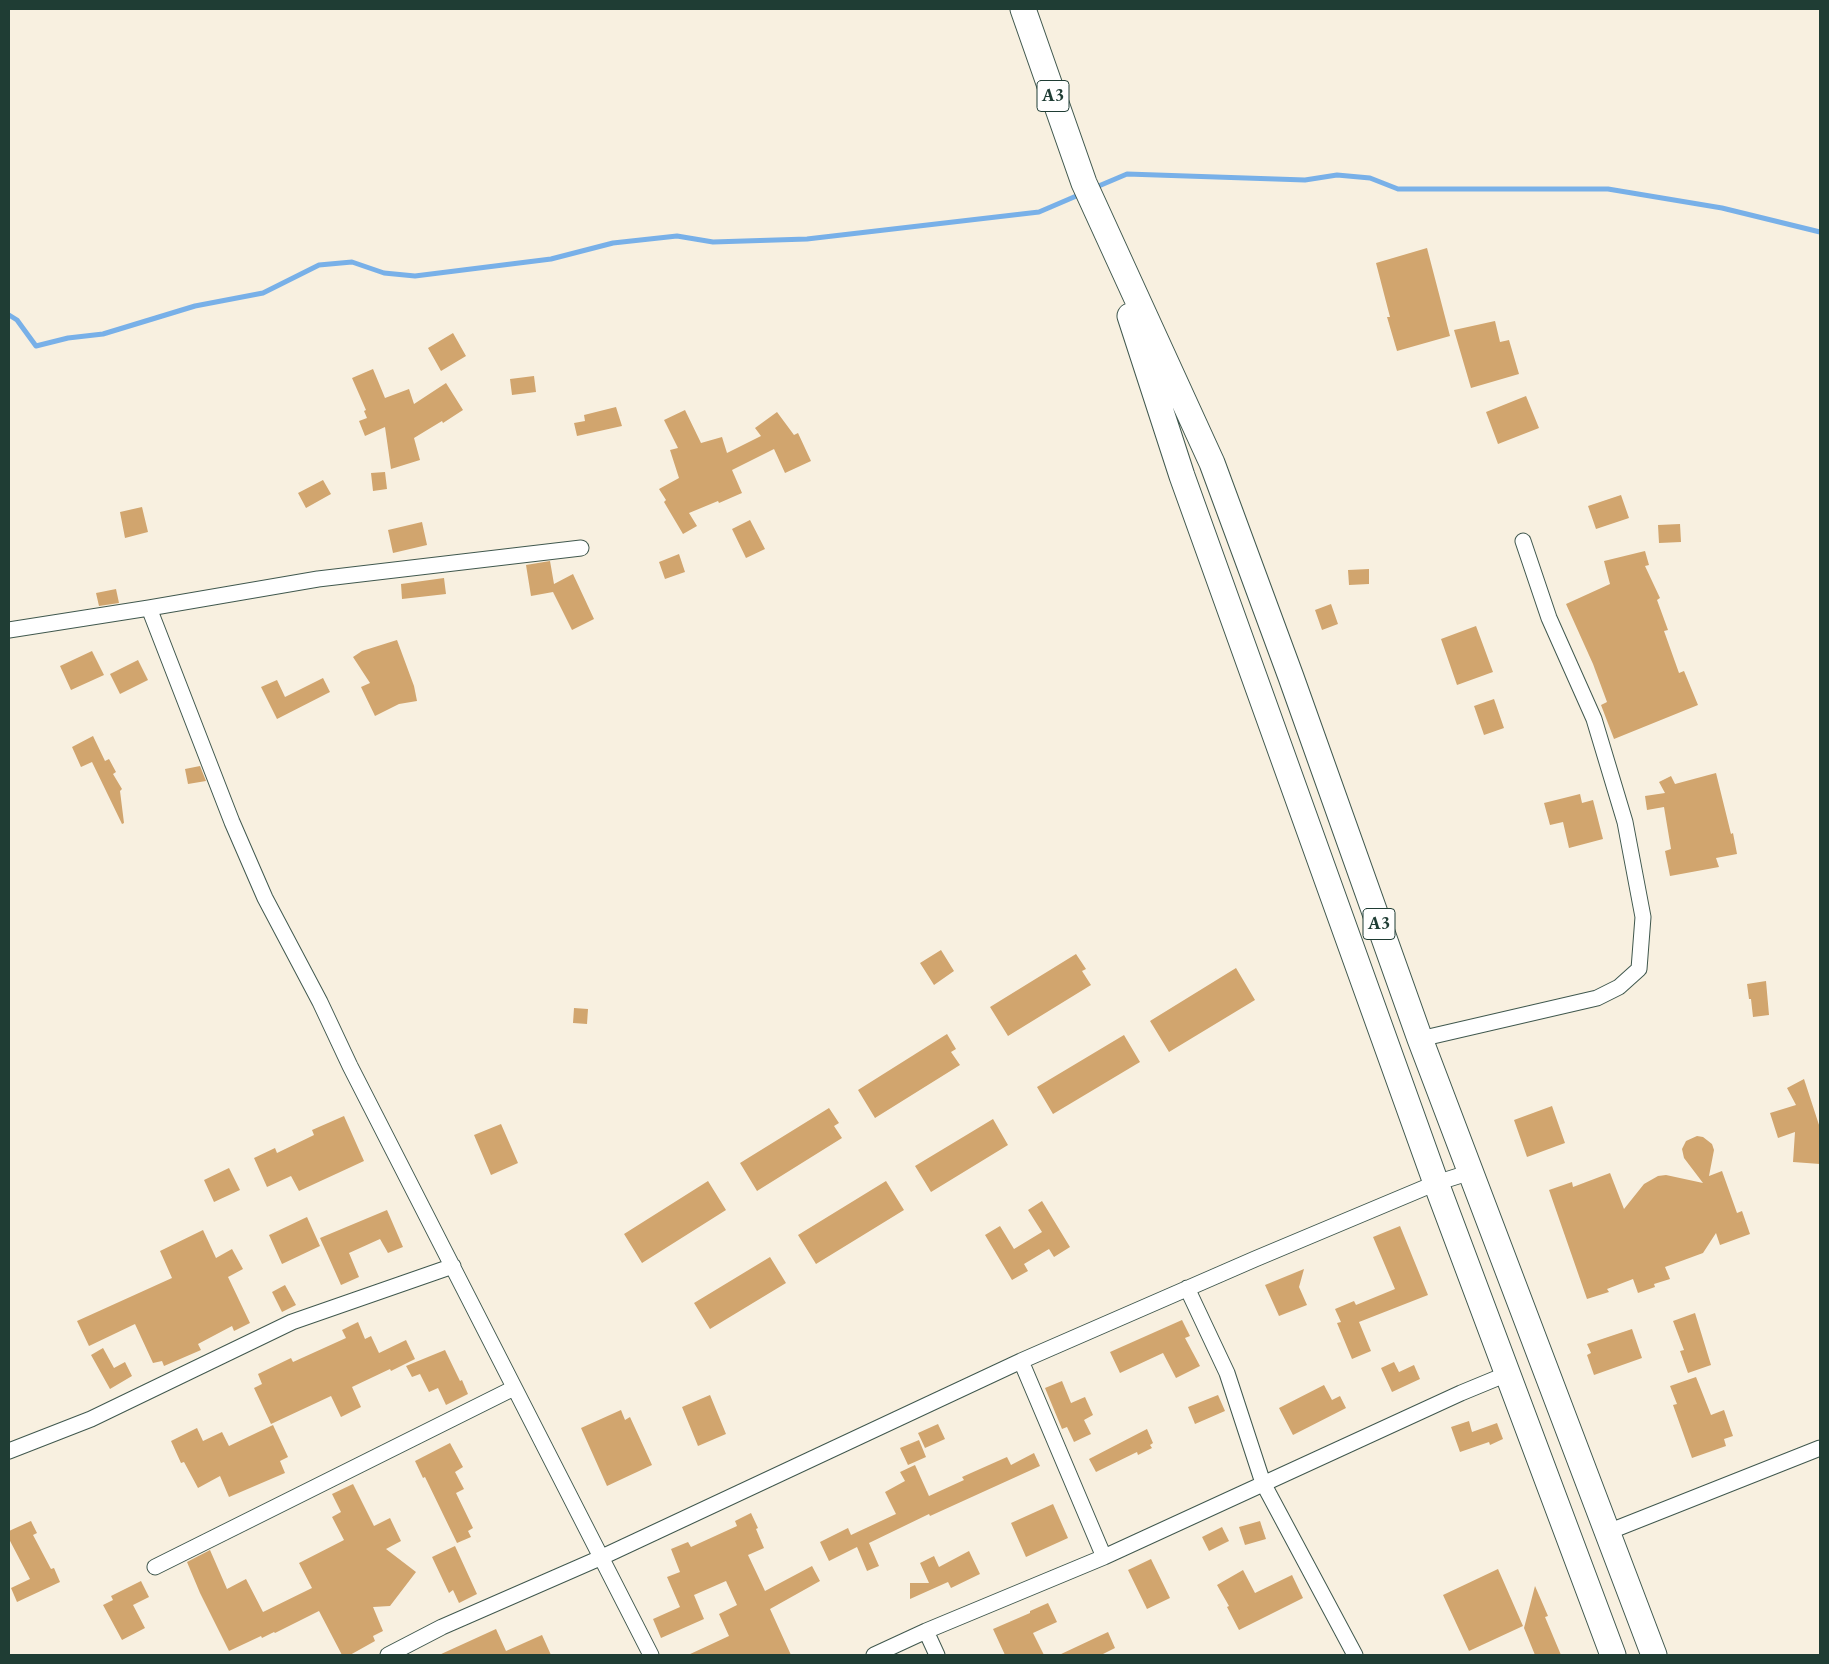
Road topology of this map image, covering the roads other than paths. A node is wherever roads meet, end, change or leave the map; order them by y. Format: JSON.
{"nodes":[{"id":1,"x":1023,"y":9,"type":"edge"},
{"id":2,"x":1088,"y":191,"type":"junction"},
{"id":3,"x":1523,"y":542,"type":"dead end"},
{"id":4,"x":581,"y":548,"type":"dead end"},
{"id":5,"x":149,"y":608,"type":"junction"},
{"id":6,"x":9,"y":630,"type":"edge"},
{"id":7,"x":1420,"y":1039,"type":"junction"},
{"id":8,"x":1471,"y":1172,"type":"junction"},
{"id":9,"x":1436,"y":1183,"type":"junction"},
{"id":10,"x":453,"y":1266,"type":"junction"},
{"id":11,"x":1187,"y":1288,"type":"junction"},
{"id":12,"x":1021,"y":1361,"type":"junction"},
{"id":13,"x":1506,"y":1374,"type":"junction"},
{"id":14,"x":514,"y":1388,"type":"junction"},
{"id":15,"x":1820,"y":1448,"type":"edge"},
{"id":16,"x":9,"y":1450,"type":"edge"},
{"id":17,"x":1263,"y":1483,"type":"junction"},
{"id":18,"x":1608,"y":1532,"type":"junction"},
{"id":19,"x":1104,"y":1557,"type":"junction"},
{"id":20,"x":600,"y":1558,"type":"junction"},
{"id":21,"x":155,"y":1567,"type":"dead end"},
{"id":22,"x":926,"y":1631,"type":"junction"},
{"id":23,"x":388,"y":1655,"type":"edge"},
{"id":24,"x":651,"y":1655,"type":"edge"},
{"id":25,"x":874,"y":1655,"type":"edge"},
{"id":26,"x":937,"y":1655,"type":"edge"},
{"id":27,"x":1355,"y":1655,"type":"edge"},
{"id":28,"x":1613,"y":1655,"type":"edge"},
{"id":29,"x":1654,"y":1655,"type":"edge"}],
"edges":[{"from":1,"to":2,"type":"highway","number":"A3"},
{"from":2,"to":7,"type":"highway","number":"A3"},
{"from":2,"to":9,"type":"highway","number":"A3"},
{"from":3,"to":7,"type":"street"},
{"from":4,"to":5,"type":"street"},
{"from":5,"to":6,"type":"street"},
{"from":5,"to":10,"type":"street"},
{"from":7,"to":8,"type":"highway","number":"A3"},
{"from":8,"to":9,"type":"street"},
{"from":8,"to":18,"type":"highway","number":"A3"},
{"from":9,"to":11,"type":"street"},
{"from":9,"to":13,"type":"highway","number":"A3"},
{"from":10,"to":14,"type":"street"},
{"from":10,"to":16,"type":"street"},
{"from":11,"to":12,"type":"street"},
{"from":11,"to":17,"type":"street"},
{"from":12,"to":19,"type":"street"},
{"from":12,"to":20,"type":"street"},
{"from":13,"to":17,"type":"street"},
{"from":13,"to":28,"type":"highway","number":"A3"},
{"from":14,"to":20,"type":"street"},
{"from":14,"to":21,"type":"street"},
{"from":15,"to":18,"type":"street"},
{"from":17,"to":19,"type":"street"},
{"from":17,"to":27,"type":"street"},
{"from":18,"to":29,"type":"highway","number":"A3"},
{"from":19,"to":22,"type":"street"},
{"from":20,"to":23,"type":"street"},
{"from":20,"to":24,"type":"street"},
{"from":22,"to":25,"type":"street"},
{"from":22,"to":26,"type":"street"}]}
